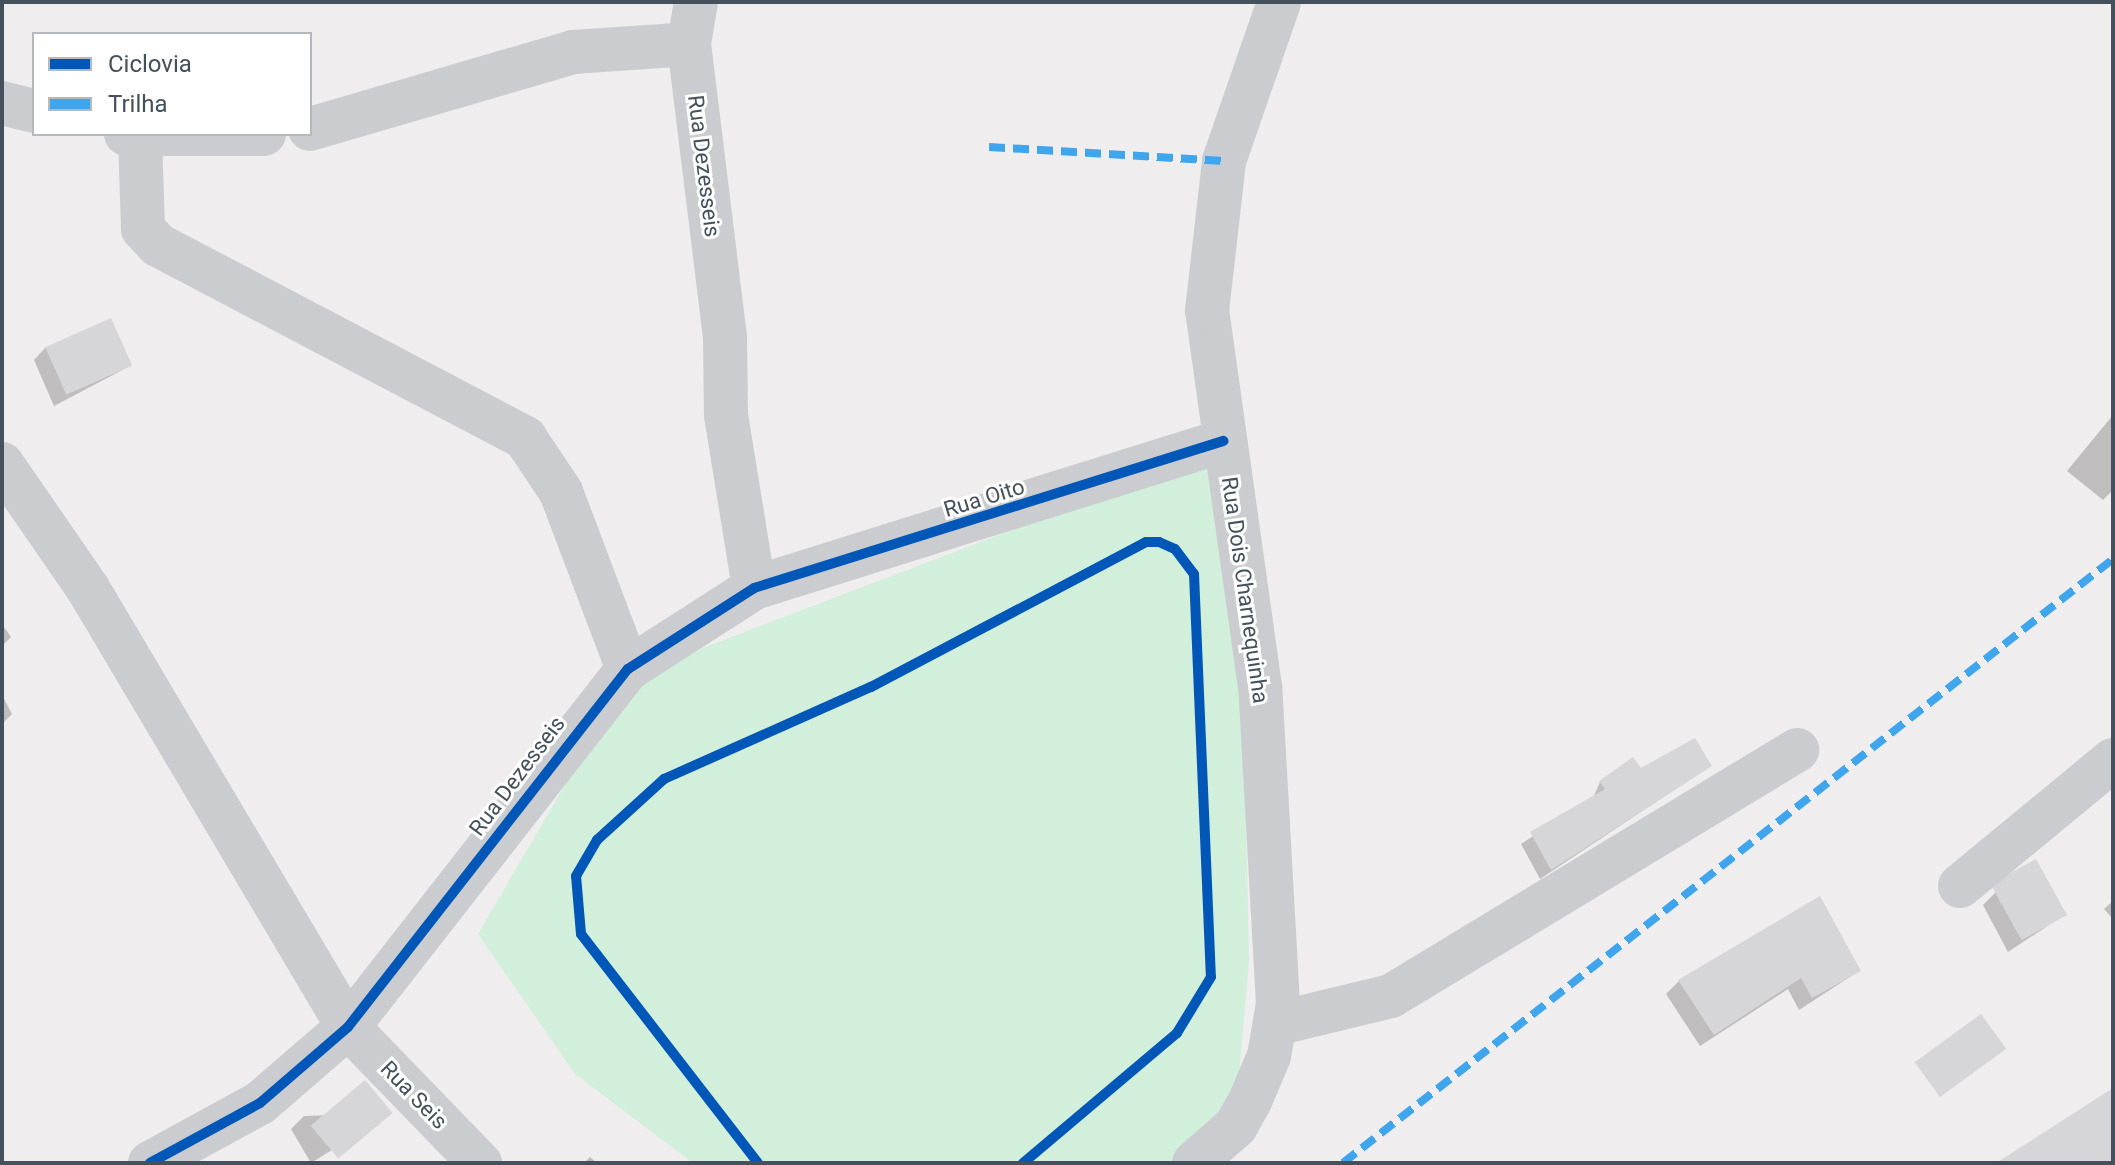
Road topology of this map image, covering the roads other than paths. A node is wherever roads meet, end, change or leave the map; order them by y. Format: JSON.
{"nodes":[{"id":1,"x":1279,"y":2,"type":"edge"},
{"id":2,"x":692,"y":23,"type":"edge"},
{"id":3,"x":2,"y":103,"type":"edge"},
{"id":4,"x":32,"y":110,"type":"edge"},
{"id":5,"x":312,"y":129,"type":"edge"},
{"id":6,"x":133,"y":136,"type":"edge"},
{"id":7,"x":1224,"y":441,"type":"junction"},
{"id":8,"x":2,"y":464,"type":"edge"},
{"id":9,"x":754,"y":588,"type":"junction"},
{"id":10,"x":628,"y":669,"type":"junction"},
{"id":11,"x":1797,"y":750,"type":"dead end"},
{"id":12,"x":2113,"y":760,"type":"edge"},
{"id":13,"x":1960,"y":886,"type":"dead end"},
{"id":14,"x":1275,"y":1024,"type":"junction"},
{"id":15,"x":348,"y":1027,"type":"junction"},
{"id":16,"x":150,"y":1163,"type":"edge"},
{"id":17,"x":480,"y":1163,"type":"edge"},
{"id":18,"x":1194,"y":1163,"type":"edge"}],
"edges":[{"from":1,"to":7,"type":"street","name":"Rua Dois Charnequinha"},
{"from":2,"to":5,"type":"street"},
{"from":2,"to":9,"type":"street","name":"Rua Dezesseis"},
{"from":3,"to":4,"type":"street"},
{"from":6,"to":10,"type":"street"},
{"from":7,"to":9,"type":"street","name":"Rua Oito"},
{"from":7,"to":14,"type":"street","name":"Rua Dois Charnequinha"},
{"from":8,"to":15,"type":"street","name":"Rua Seis"},
{"from":9,"to":10,"type":"street","name":"Rua Dezesseis"},
{"from":10,"to":15,"type":"street","name":"Rua Dezesseis"},
{"from":11,"to":14,"type":"street"},
{"from":12,"to":13,"type":"street"},
{"from":14,"to":18,"type":"street","name":"Rua Dois Charnequinha"},
{"from":15,"to":16,"type":"street","name":"Rua Dezesseis"},
{"from":15,"to":17,"type":"street","name":"Rua Seis"}]}
